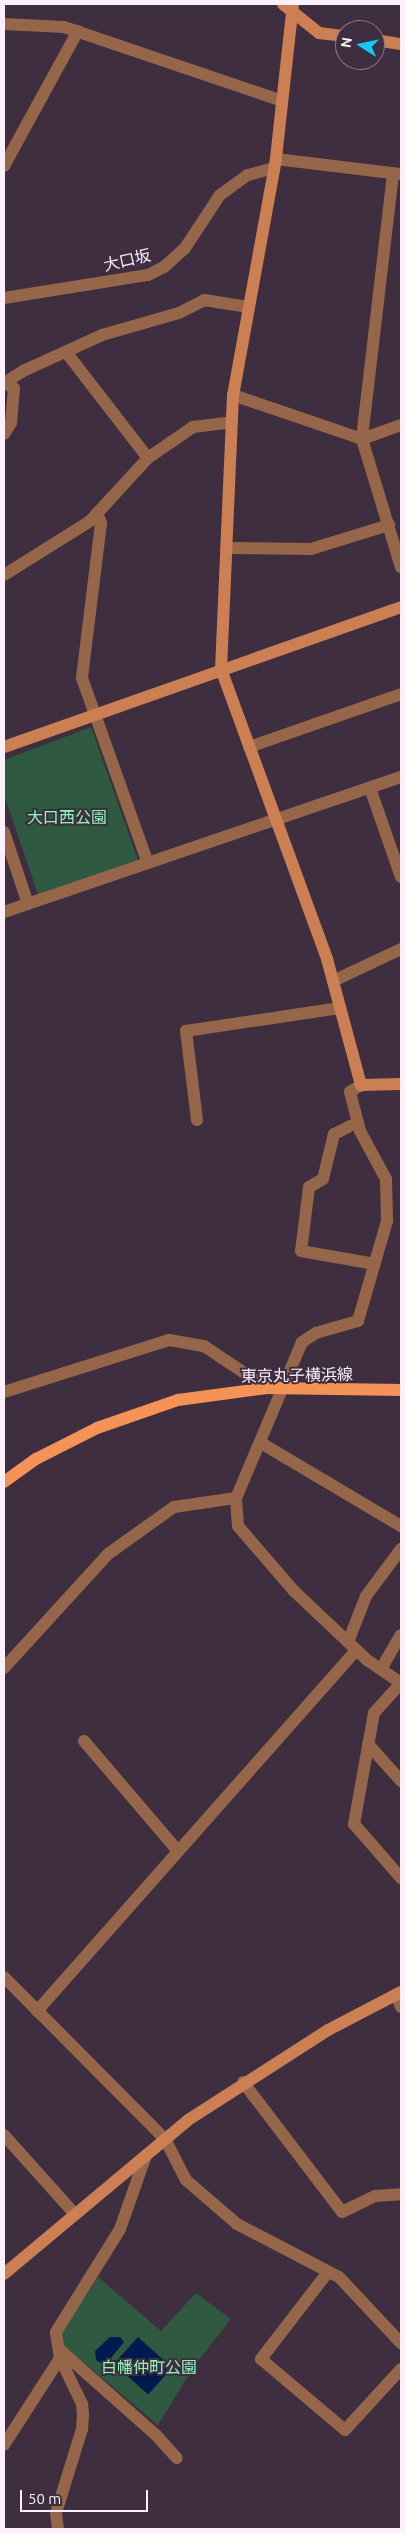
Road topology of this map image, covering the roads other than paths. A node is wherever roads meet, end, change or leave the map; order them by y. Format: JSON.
{"nodes":[{"id":1,"x":290,"y":6,"type":"edge"},
{"id":2,"x":4,"y":24,"type":"edge"},
{"id":3,"x":78,"y":31,"type":"junction"},
{"id":4,"x":335,"y":35,"type":"edge"},
{"id":5,"x":385,"y":42,"type":"edge"},
{"id":6,"x":401,"y":44,"type":"edge"},
{"id":7,"x":282,"y":102,"type":"junction"},
{"id":8,"x":275,"y":164,"type":"junction"},
{"id":9,"x":4,"y":166,"type":"edge"},
{"id":10,"x":397,"y":174,"type":"edge"},
{"id":11,"x":4,"y":298,"type":"edge"},
{"id":12,"x":248,"y":307,"type":"junction"},
{"id":13,"x":66,"y":352,"type":"junction"},
{"id":14,"x":5,"y":384,"type":"edge"},
{"id":15,"x":233,"y":395,"type":"junction"},
{"id":16,"x":232,"y":422,"type":"junction"},
{"id":17,"x":401,"y":425,"type":"edge"},
{"id":18,"x":4,"y":434,"type":"edge"},
{"id":19,"x":362,"y":439,"type":"junction"},
{"id":20,"x":148,"y":458,"type":"junction"},
{"id":21,"x":97,"y":513,"type":"junction"},
{"id":22,"x":389,"y":525,"type":"junction"},
{"id":23,"x":226,"y":548,"type":"junction"},
{"id":24,"x":401,"y":567,"type":"edge"},
{"id":25,"x":4,"y":575,"type":"edge"},
{"id":26,"x":401,"y":607,"type":"edge"},
{"id":27,"x":221,"y":668,"type":"junction"},
{"id":28,"x":401,"y":694,"type":"edge"},
{"id":29,"x":95,"y":714,"type":"junction"},
{"id":30,"x":4,"y":747,"type":"edge"},
{"id":31,"x":250,"y":747,"type":"junction"},
{"id":32,"x":401,"y":777,"type":"edge"},
{"id":33,"x":370,"y":788,"type":"junction"},
{"id":34,"x":276,"y":819,"type":"junction"},
{"id":35,"x":4,"y":834,"type":"edge"},
{"id":36,"x":148,"y":862,"type":"junction"},
{"id":37,"x":401,"y":877,"type":"edge"},
{"id":38,"x":28,"y":904,"type":"junction"},
{"id":39,"x":4,"y":912,"type":"edge"},
{"id":40,"x":401,"y":949,"type":"edge"},
{"id":41,"x":333,"y":981,"type":"junction"},
{"id":42,"x":340,"y":1008,"type":"junction"},
{"id":43,"x":401,"y":1084,"type":"edge"},
{"id":44,"x":361,"y":1085,"type":"junction"},
{"id":45,"x":197,"y":1120,"type":"dead end"},
{"id":46,"x":358,"y":1122,"type":"junction"},
{"id":47,"x":375,"y":1264,"type":"junction"},
{"id":48,"x":267,"y":1388,"type":"junction"},
{"id":49,"x":282,"y":1388,"type":"junction"},
{"id":50,"x":401,"y":1390,"type":"edge"},
{"id":51,"x":4,"y":1392,"type":"edge"},
{"id":52,"x":261,"y":1443,"type":"junction"},
{"id":53,"x":4,"y":1482,"type":"edge"},
{"id":54,"x":236,"y":1498,"type":"junction"},
{"id":55,"x":401,"y":1526,"type":"edge"},
{"id":56,"x":401,"y":1550,"type":"edge"},
{"id":57,"x":401,"y":1635,"type":"edge"},
{"id":58,"x":352,"y":1646,"type":"junction"},
{"id":59,"x":6,"y":1661,"type":"edge"},
{"id":60,"x":381,"y":1669,"type":"junction"},
{"id":61,"x":401,"y":1683,"type":"edge"},
{"id":62,"x":84,"y":1742,"type":"dead end"},
{"id":63,"x":368,"y":1744,"type":"junction"},
{"id":64,"x":401,"y":1781,"type":"edge"},
{"id":65,"x":178,"y":1851,"type":"junction"},
{"id":66,"x":401,"y":1878,"type":"edge"},
{"id":67,"x":4,"y":1977,"type":"edge"},
{"id":68,"x":399,"y":1993,"type":"edge"},
{"id":69,"x":401,"y":2007,"type":"edge"},
{"id":70,"x":37,"y":2010,"type":"junction"},
{"id":71,"x":243,"y":2082,"type":"junction"},
{"id":72,"x":4,"y":2135,"type":"edge"},
{"id":73,"x":165,"y":2139,"type":"junction"},
{"id":74,"x":146,"y":2155,"type":"junction"},
{"id":75,"x":401,"y":2194,"type":"edge"},
{"id":76,"x":75,"y":2214,"type":"junction"},
{"id":77,"x":328,"y":2272,"type":"junction"},
{"id":78,"x":4,"y":2274,"type":"edge"},
{"id":79,"x":401,"y":2343,"type":"edge"},
{"id":80,"x":59,"y":2354,"type":"junction"},
{"id":81,"x":401,"y":2369,"type":"edge"},
{"id":82,"x":4,"y":2445,"type":"edge"},
{"id":83,"x":177,"y":2458,"type":"dead end"},
{"id":84,"x":58,"y":2529,"type":"edge"}],
"edges":[{"from":1,"to":4,"type":"street"},
{"from":1,"to":7,"type":"street"},
{"from":2,"to":3,"type":"street"},
{"from":3,"to":7,"type":"street"},
{"from":3,"to":9,"type":"street"},
{"from":5,"to":6,"type":"street"},
{"from":7,"to":8,"type":"street"},
{"from":8,"to":10,"type":"street"},
{"from":8,"to":11,"type":"street","name":"大口坂"},
{"from":8,"to":12,"type":"street"},
{"from":10,"to":19,"type":"street"},
{"from":12,"to":13,"type":"street"},
{"from":12,"to":15,"type":"street"},
{"from":13,"to":14,"type":"street"},
{"from":13,"to":20,"type":"street"},
{"from":14,"to":18,"type":"street"},
{"from":15,"to":16,"type":"street"},
{"from":15,"to":19,"type":"street"},
{"from":16,"to":20,"type":"street"},
{"from":16,"to":23,"type":"street"},
{"from":17,"to":19,"type":"street"},
{"from":19,"to":22,"type":"street"},
{"from":20,"to":21,"type":"street"},
{"from":21,"to":25,"type":"street"},
{"from":21,"to":29,"type":"street"},
{"from":22,"to":23,"type":"street"},
{"from":22,"to":24,"type":"street"},
{"from":23,"to":27,"type":"street"},
{"from":26,"to":27,"type":"street"},
{"from":27,"to":29,"type":"street"},
{"from":27,"to":31,"type":"street"},
{"from":28,"to":31,"type":"street"},
{"from":29,"to":30,"type":"street"},
{"from":29,"to":36,"type":"street"},
{"from":31,"to":34,"type":"street"},
{"from":32,"to":33,"type":"street"},
{"from":33,"to":34,"type":"street"},
{"from":33,"to":37,"type":"street"},
{"from":34,"to":36,"type":"street"},
{"from":34,"to":41,"type":"street"},
{"from":35,"to":38,"type":"street"},
{"from":36,"to":38,"type":"street"},
{"from":38,"to":39,"type":"street"},
{"from":40,"to":41,"type":"street"},
{"from":41,"to":42,"type":"street"},
{"from":42,"to":44,"type":"street"},
{"from":42,"to":45,"type":"street"},
{"from":43,"to":44,"type":"street"},
{"from":44,"to":46,"type":"street"},
{"from":46,"to":47,"type":"street"},
{"from":46,"to":47,"type":"street"},
{"from":47,"to":49,"type":"street"},
{"from":48,"to":49,"type":"main road","name":"東京丸子横浜線"},
{"from":48,"to":51,"type":"street"},
{"from":48,"to":53,"type":"main road","name":"東京丸子横浜線"},
{"from":49,"to":50,"type":"main road","name":"東京丸子横浜線"},
{"from":49,"to":52,"type":"street"},
{"from":52,"to":54,"type":"street"},
{"from":52,"to":55,"type":"street"},
{"from":54,"to":58,"type":"street"},
{"from":54,"to":59,"type":"street"},
{"from":56,"to":58,"type":"street"},
{"from":57,"to":60,"type":"street"},
{"from":58,"to":60,"type":"street"},
{"from":58,"to":65,"type":"street"},
{"from":60,"to":61,"type":"street"},
{"from":61,"to":63,"type":"street"},
{"from":62,"to":65,"type":"street"},
{"from":63,"to":64,"type":"street"},
{"from":63,"to":66,"type":"street"},
{"from":65,"to":70,"type":"street"},
{"from":67,"to":70,"type":"street"},
{"from":68,"to":69,"type":"street"},
{"from":68,"to":71,"type":"street"},
{"from":70,"to":73,"type":"street"},
{"from":71,"to":73,"type":"street"},
{"from":71,"to":75,"type":"street"},
{"from":72,"to":76,"type":"street"},
{"from":73,"to":74,"type":"street"},
{"from":73,"to":77,"type":"street"},
{"from":74,"to":76,"type":"street"},
{"from":74,"to":80,"type":"street"},
{"from":76,"to":78,"type":"street"},
{"from":77,"to":79,"type":"street"},
{"from":77,"to":81,"type":"street"},
{"from":80,"to":82,"type":"street"},
{"from":80,"to":83,"type":"street"},
{"from":80,"to":84,"type":"street"}]}
